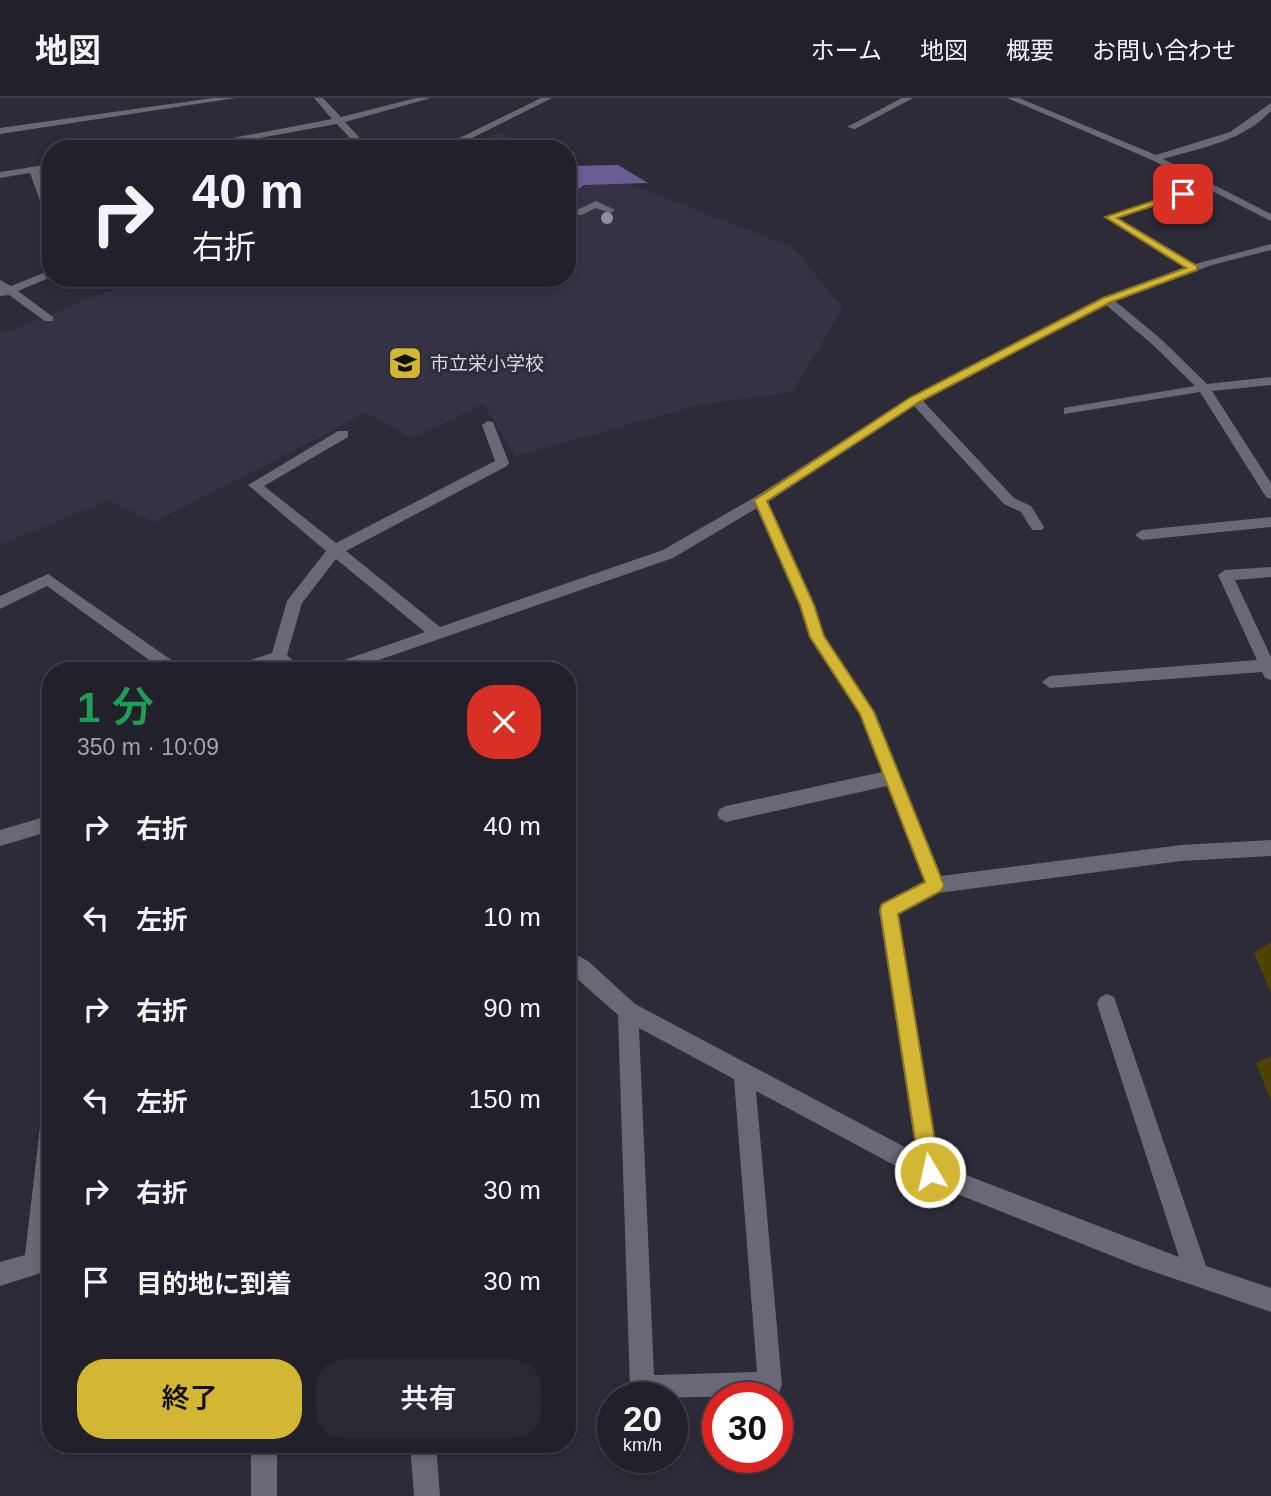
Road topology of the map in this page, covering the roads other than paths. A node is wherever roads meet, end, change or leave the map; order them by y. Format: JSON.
{"nodes":[{"id":1,"x":232,"y":98,"type":"edge"},
{"id":2,"x":318,"y":98,"type":"edge"},
{"id":3,"x":428,"y":98,"type":"edge"},
{"id":4,"x":548,"y":98,"type":"edge"},
{"id":5,"x":909,"y":98,"type":"edge"},
{"id":6,"x":1012,"y":98,"type":"edge"},
{"id":7,"x":1271,"y":106,"type":"edge"},
{"id":8,"x":1267,"y":117,"type":"edge"},
{"id":9,"x":337,"y":121,"type":"junction"},
{"id":10,"x":852,"y":127,"type":"dead end"},
{"id":11,"x":0,"y":131,"type":"edge"},
{"id":12,"x":231,"y":140,"type":"edge"},
{"id":13,"x":357,"y":140,"type":"edge"},
{"id":14,"x":461,"y":140,"type":"edge"},
{"id":15,"x":1155,"y":158,"type":"junction"},
{"id":16,"x":42,"y":168,"type":"edge"},
{"id":17,"x":33,"y":169,"type":"junction"},
{"id":18,"x":0,"y":175,"type":"edge"},
{"id":19,"x":1208,"y":186,"type":"junction"},
{"id":20,"x":42,"y":193,"type":"edge"},
{"id":21,"x":610,"y":210,"type":"dead end"},
{"id":22,"x":576,"y":212,"type":"edge"},
{"id":23,"x":1271,"y":218,"type":"edge"},
{"id":24,"x":1271,"y":247,"type":"edge"},
{"id":25,"x":1194,"y":268,"type":"junction"},
{"id":26,"x":42,"y":276,"type":"edge"},
{"id":27,"x":3,"y":289,"type":"edge"},
{"id":28,"x":1107,"y":300,"type":"junction"},
{"id":29,"x":48,"y":319,"type":"dead end"},
{"id":30,"x":1271,"y":382,"type":"edge"},
{"id":31,"x":1204,"y":388,"type":"junction"},
{"id":32,"x":915,"y":400,"type":"junction"},
{"id":33,"x":1069,"y":411,"type":"dead end"},
{"id":34,"x":488,"y":425,"type":"dead end"},
{"id":35,"x":344,"y":434,"type":"dead end"},
{"id":36,"x":1271,"y":494,"type":"edge"},
{"id":37,"x":760,"y":500,"type":"junction"},
{"id":38,"x":1271,"y":522,"type":"edge"},
{"id":39,"x":1037,"y":527,"type":"dead end"},
{"id":40,"x":1142,"y":535,"type":"dead end"},
{"id":41,"x":335,"y":551,"type":"junction"},
{"id":42,"x":1271,"y":572,"type":"edge"},
{"id":43,"x":0,"y":603,"type":"edge"},
{"id":44,"x":436,"y":632,"type":"junction"},
{"id":45,"x":279,"y":657,"type":"junction"},
{"id":46,"x":163,"y":662,"type":"edge"},
{"id":47,"x":264,"y":662,"type":"edge"},
{"id":48,"x":285,"y":662,"type":"edge"},
{"id":49,"x":355,"y":662,"type":"edge"},
{"id":50,"x":1268,"y":670,"type":"edge"},
{"id":51,"x":1050,"y":682,"type":"dead end"},
{"id":52,"x":894,"y":777,"type":"junction"},
{"id":53,"x":726,"y":814,"type":"dead end"},
{"id":54,"x":42,"y":826,"type":"edge"},
{"id":55,"x":0,"y":838,"type":"edge"},
{"id":56,"x":1271,"y":848,"type":"edge"},
{"id":57,"x":935,"y":885,"type":"junction"},
{"id":58,"x":576,"y":967,"type":"edge"},
{"id":59,"x":1107,"y":1004,"type":"dead end"},
{"id":60,"x":628,"y":1010,"type":"junction"},
{"id":61,"x":744,"y":1074,"type":"junction"},
{"id":62,"x":930,"y":1172,"type":"junction"},
{"id":63,"x":42,"y":1229,"type":"edge"},
{"id":64,"x":0,"y":1274,"type":"edge"},
{"id":65,"x":1197,"y":1275,"type":"junction"},
{"id":66,"x":1271,"y":1300,"type":"edge"},
{"id":67,"x":264,"y":1453,"type":"edge"},
{"id":68,"x":424,"y":1453,"type":"edge"},
{"id":69,"x":264,"y":1496,"type":"edge"},
{"id":70,"x":427,"y":1496,"type":"edge"}],
"edges":[{"from":1,"to":11,"type":"street"},
{"from":2,"to":9,"type":"street"},
{"from":3,"to":9,"type":"street"},
{"from":4,"to":14,"type":"street"},
{"from":5,"to":10,"type":"street"},
{"from":6,"to":15,"type":"street"},
{"from":7,"to":8,"type":"street"},
{"from":8,"to":15,"type":"street"},
{"from":9,"to":12,"type":"street"},
{"from":9,"to":13,"type":"street"},
{"from":15,"to":19,"type":"street"},
{"from":16,"to":17,"type":"street"},
{"from":17,"to":18,"type":"street"},
{"from":17,"to":20,"type":"street"},
{"from":19,"to":23,"type":"street"},
{"from":19,"to":25,"type":"street"},
{"from":21,"to":22,"type":"street"},
{"from":24,"to":25,"type":"street"},
{"from":25,"to":28,"type":"street"},
{"from":26,"to":27,"type":"street"},
{"from":27,"to":29,"type":"street"},
{"from":28,"to":31,"type":"street"},
{"from":28,"to":32,"type":"street"},
{"from":30,"to":31,"type":"street"},
{"from":31,"to":33,"type":"street"},
{"from":31,"to":36,"type":"street"},
{"from":32,"to":37,"type":"street"},
{"from":32,"to":39,"type":"street"},
{"from":34,"to":41,"type":"street"},
{"from":35,"to":41,"type":"street"},
{"from":37,"to":44,"type":"street"},
{"from":37,"to":52,"type":"street"},
{"from":38,"to":40,"type":"street"},
{"from":41,"to":44,"type":"street"},
{"from":41,"to":45,"type":"street"},
{"from":42,"to":50,"type":"street"},
{"from":43,"to":46,"type":"street"},
{"from":44,"to":49,"type":"street"},
{"from":45,"to":47,"type":"street"},
{"from":45,"to":48,"type":"street"},
{"from":50,"to":51,"type":"street"},
{"from":52,"to":53,"type":"street"},
{"from":52,"to":57,"type":"street"},
{"from":54,"to":55,"type":"street"},
{"from":56,"to":57,"type":"street"},
{"from":57,"to":62,"type":"street"},
{"from":58,"to":60,"type":"street"},
{"from":59,"to":65,"type":"street"},
{"from":60,"to":61,"type":"street"},
{"from":60,"to":61,"type":"street"},
{"from":61,"to":62,"type":"street"},
{"from":62,"to":65,"type":"street"},
{"from":63,"to":64,"type":"street"},
{"from":65,"to":66,"type":"street"},
{"from":67,"to":69,"type":"street"},
{"from":68,"to":70,"type":"street"}]}
